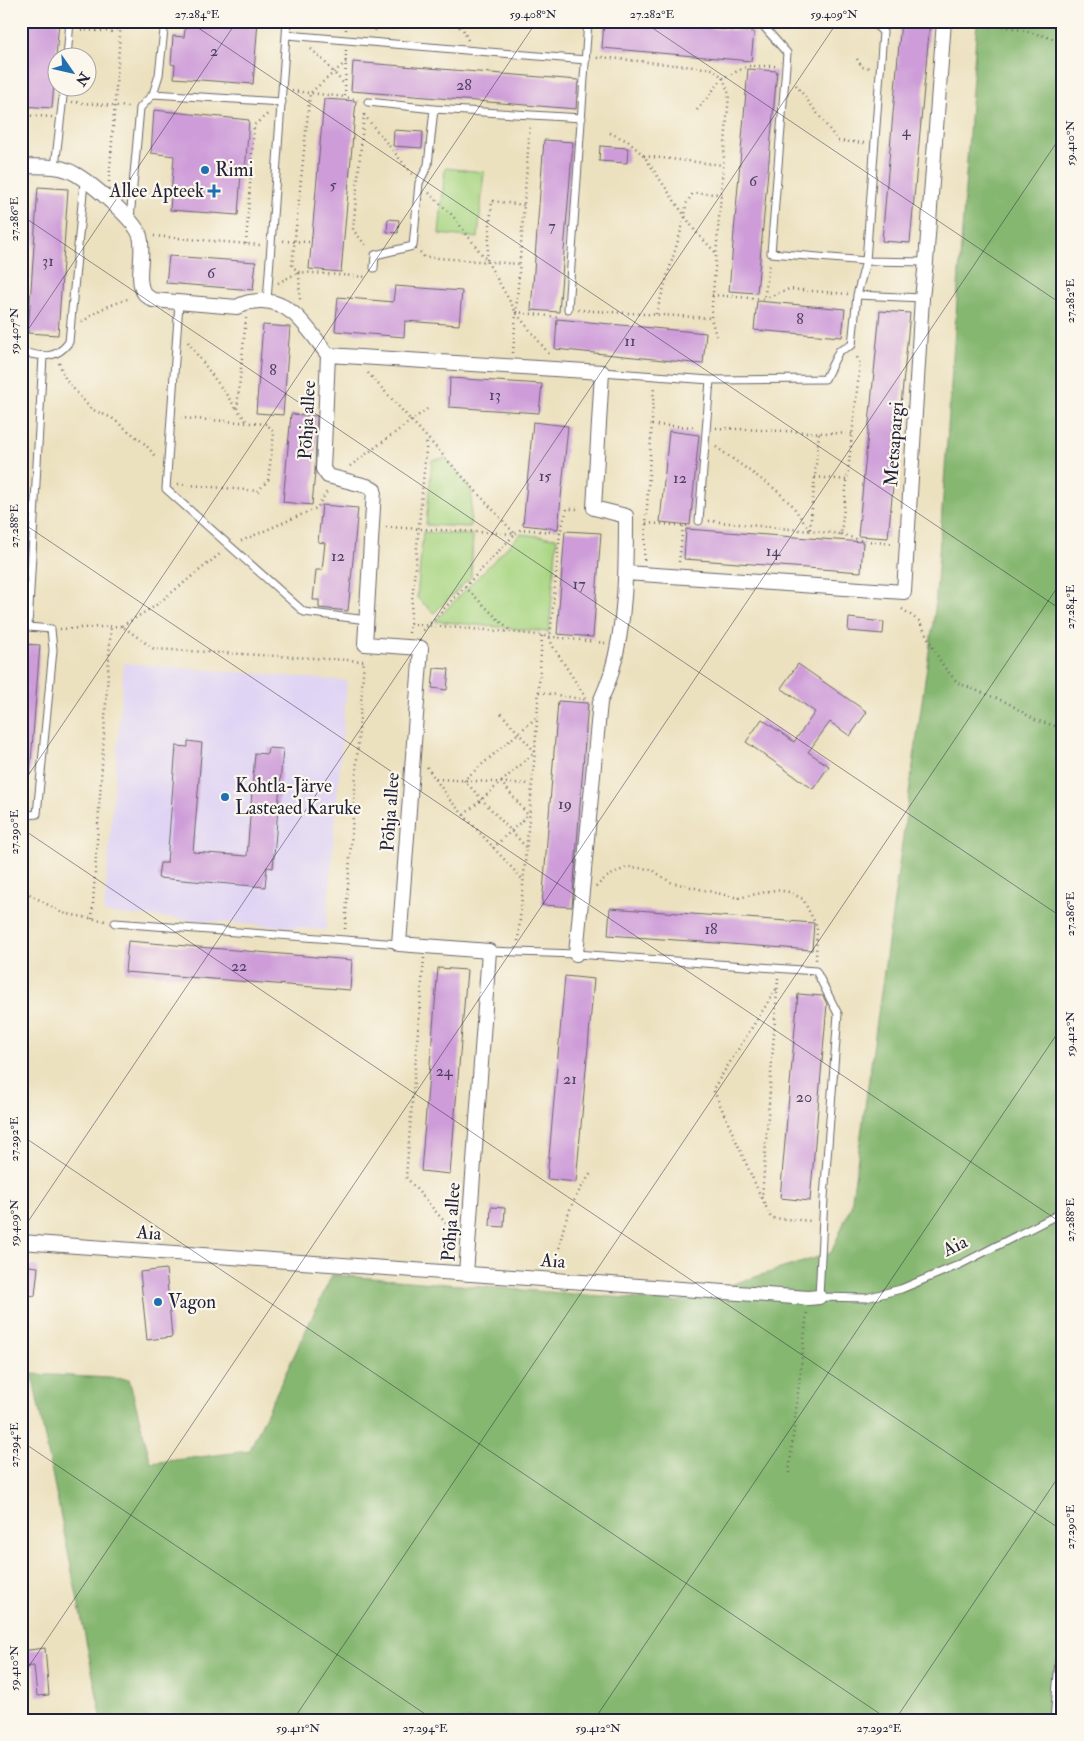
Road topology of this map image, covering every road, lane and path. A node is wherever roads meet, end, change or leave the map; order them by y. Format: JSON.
{"nodes":[{"id":1,"x":121,"y":21,"type":"edge"},
{"id":2,"x":165,"y":21,"type":"edge"},
{"id":3,"x":287,"y":21,"type":"edge"},
{"id":4,"x":346,"y":21,"type":"edge"},
{"id":5,"x":451,"y":21,"type":"edge"},
{"id":6,"x":459,"y":21,"type":"edge"},
{"id":7,"x":588,"y":21,"type":"edge"},
{"id":8,"x":759,"y":21,"type":"edge"},
{"id":9,"x":871,"y":21,"type":"edge"},
{"id":10,"x":944,"y":21,"type":"edge"},
{"id":11,"x":984,"y":21,"type":"edge"},
{"id":12,"x":69,"y":25,"type":"edge"},
{"id":13,"x":462,"y":29,"type":"junction"},
{"id":14,"x":120,"y":32,"type":"junction"},
{"id":15,"x":286,"y":34,"type":"junction"},
{"id":16,"x":297,"y":35,"type":"junction"},
{"id":17,"x":346,"y":40,"type":"junction"},
{"id":18,"x":1063,"y":43,"type":"edge"},
{"id":19,"x":67,"y":48,"type":"edge"},
{"id":20,"x":472,"y":51,"type":"junction"},
{"id":21,"x":857,"y":59,"type":"dead end"},
{"id":22,"x":586,"y":60,"type":"junction"},
{"id":23,"x":346,"y":62,"type":"junction"},
{"id":24,"x":786,"y":66,"type":"junction"},
{"id":25,"x":880,"y":68,"type":"junction"},
{"id":26,"x":334,"y":72,"type":"junction"},
{"id":27,"x":724,"y":78,"type":"junction"},
{"id":28,"x":346,"y":87,"type":"junction"},
{"id":29,"x":282,"y":90,"type":"junction"},
{"id":30,"x":310,"y":93,"type":"junction"},
{"id":31,"x":153,"y":94,"type":"junction"},
{"id":32,"x":345,"y":97,"type":"junction"},
{"id":33,"x":63,"y":98,"type":"edge"},
{"id":34,"x":63,"y":101,"type":"junction"},
{"id":35,"x":282,"y":102,"type":"junction"},
{"id":36,"x":368,"y":102,"type":"junction"},
{"id":37,"x":114,"y":106,"type":"junction"},
{"id":38,"x":140,"y":108,"type":"junction"},
{"id":39,"x":434,"y":109,"type":"junction"},
{"id":40,"x":697,"y":110,"type":"dead end"},
{"id":41,"x":21,"y":115,"type":"edge"},
{"id":42,"x":364,"y":115,"type":"junction"},
{"id":43,"x":530,"y":115,"type":"junction"},
{"id":44,"x":61,"y":118,"type":"junction"},
{"id":45,"x":582,"y":118,"type":"junction"},
{"id":46,"x":610,"y":133,"type":"dead end"},
{"id":47,"x":874,"y":144,"type":"junction"},
{"id":48,"x":644,"y":156,"type":"junction"},
{"id":49,"x":723,"y":165,"type":"junction"},
{"id":50,"x":21,"y":166,"type":"edge"},
{"id":51,"x":55,"y":167,"type":"junction"},
{"id":52,"x":84,"y":182,"type":"junction"},
{"id":53,"x":419,"y":183,"type":"junction"},
{"id":54,"x":721,"y":194,"type":"junction"},
{"id":55,"x":108,"y":198,"type":"junction"},
{"id":56,"x":524,"y":205,"type":"junction"},
{"id":57,"x":685,"y":217,"type":"junction"},
{"id":58,"x":130,"y":220,"type":"junction"},
{"id":59,"x":140,"y":234,"type":"junction"},
{"id":60,"x":295,"y":241,"type":"junction"},
{"id":61,"x":271,"y":242,"type":"junction"},
{"id":62,"x":309,"y":242,"type":"dead end"},
{"id":63,"x":246,"y":244,"type":"junction"},
{"id":64,"x":413,"y":246,"type":"junction"},
{"id":65,"x":716,"y":253,"type":"junction"},
{"id":66,"x":772,"y":253,"type":"junction"},
{"id":67,"x":375,"y":255,"type":"junction"},
{"id":68,"x":866,"y":261,"type":"junction"},
{"id":69,"x":487,"y":262,"type":"junction"},
{"id":70,"x":926,"y":262,"type":"junction"},
{"id":71,"x":520,"y":264,"type":"junction"},
{"id":72,"x":374,"y":268,"type":"joint"},
{"id":73,"x":299,"y":272,"type":"junction"},
{"id":74,"x":144,"y":294,"type":"junction"},
{"id":75,"x":267,"y":294,"type":"junction"},
{"id":76,"x":857,"y":294,"type":"junction"},
{"id":77,"x":712,"y":295,"type":"junction"},
{"id":78,"x":922,"y":298,"type":"junction"},
{"id":79,"x":764,"y":299,"type":"junction"},
{"id":80,"x":246,"y":302,"type":"junction"},
{"id":81,"x":179,"y":303,"type":"junction"},
{"id":82,"x":568,"y":309,"type":"junction"},
{"id":83,"x":516,"y":312,"type":"junction"},
{"id":84,"x":656,"y":314,"type":"junction"},
{"id":85,"x":711,"y":318,"type":"junction"},
{"id":86,"x":300,"y":320,"type":"junction"},
{"id":87,"x":177,"y":328,"type":"junction"},
{"id":88,"x":70,"y":329,"type":"junction"},
{"id":89,"x":716,"y":336,"type":"dead end"},
{"id":90,"x":852,"y":345,"type":"junction"},
{"id":91,"x":21,"y":352,"type":"edge"},
{"id":92,"x":56,"y":355,"type":"junction"},
{"id":93,"x":328,"y":355,"type":"junction"},
{"id":94,"x":43,"y":356,"type":"junction"},
{"id":95,"x":354,"y":357,"type":"junction"},
{"id":96,"x":512,"y":366,"type":"junction"},
{"id":97,"x":561,"y":369,"type":"junction"},
{"id":98,"x":602,"y":372,"type":"junction"},
{"id":99,"x":655,"y":376,"type":"junction"},
{"id":100,"x":710,"y":380,"type":"junction"},
{"id":101,"x":237,"y":409,"type":"junction"},
{"id":102,"x":427,"y":409,"type":"dead end"},
{"id":103,"x":170,"y":418,"type":"junction"},
{"id":104,"x":412,"y":421,"type":"junction"},
{"id":105,"x":248,"y":423,"type":"junction"},
{"id":106,"x":652,"y":424,"type":"junction"},
{"id":107,"x":706,"y":430,"type":"junction"},
{"id":108,"x":819,"y":433,"type":"junction"},
{"id":109,"x":852,"y":434,"type":"junction"},
{"id":110,"x":427,"y":438,"type":"junction"},
{"id":111,"x":167,"y":468,"type":"junction"},
{"id":112,"x":815,"y":477,"type":"junction"},
{"id":113,"x":335,"y":478,"type":"junction"},
{"id":114,"x":847,"y":480,"type":"junction"},
{"id":115,"x":166,"y":483,"type":"junction"},
{"id":116,"x":594,"y":508,"type":"junction"},
{"id":117,"x":700,"y":520,"type":"junction"},
{"id":118,"x":646,"y":523,"type":"junction"},
{"id":119,"x":372,"y":526,"type":"junction"},
{"id":120,"x":683,"y":526,"type":"junction"},
{"id":121,"x":419,"y":529,"type":"junction"},
{"id":122,"x":810,"y":531,"type":"junction"},
{"id":123,"x":560,"y":533,"type":"junction"},
{"id":124,"x":515,"y":534,"type":"junction"},
{"id":125,"x":841,"y":534,"type":"junction"},
{"id":126,"x":230,"y":546,"type":"junction"},
{"id":127,"x":906,"y":546,"type":"junction"},
{"id":128,"x":626,"y":573,"type":"junction"},
{"id":129,"x":643,"y":574,"type":"junction"},
{"id":130,"x":677,"y":576,"type":"junction"},
{"id":131,"x":465,"y":586,"type":"junction"},
{"id":132,"x":902,"y":610,"type":"dead end"},
{"id":133,"x":367,"y":620,"type":"junction"},
{"id":134,"x":410,"y":624,"type":"junction"},
{"id":135,"x":111,"y":626,"type":"junction"},
{"id":136,"x":122,"y":626,"type":"junction"},
{"id":137,"x":428,"y":626,"type":"junction"},
{"id":138,"x":25,"y":627,"type":"edge"},
{"id":139,"x":51,"y":629,"type":"junction"},
{"id":140,"x":511,"y":632,"type":"junction"},
{"id":141,"x":542,"y":636,"type":"junction"},
{"id":142,"x":550,"y":638,"type":"junction"},
{"id":143,"x":365,"y":644,"type":"junction"},
{"id":144,"x":618,"y":645,"type":"junction"},
{"id":145,"x":408,"y":647,"type":"junction"},
{"id":146,"x":364,"y":661,"type":"junction"},
{"id":147,"x":539,"y":692,"type":"junction"},
{"id":148,"x":594,"y":701,"type":"junction"},
{"id":149,"x":498,"y":711,"type":"dead end"},
{"id":150,"x":537,"y":717,"type":"junction"},
{"id":151,"x":1063,"y":728,"type":"edge"},
{"id":152,"x":518,"y":733,"type":"junction"},
{"id":153,"x":413,"y":750,"type":"junction"},
{"id":154,"x":535,"y":752,"type":"junction"},
{"id":155,"x":436,"y":779,"type":"junction"},
{"id":156,"x":464,"y":780,"type":"junction"},
{"id":157,"x":501,"y":782,"type":"junction"},
{"id":158,"x":531,"y":784,"type":"junction"},
{"id":159,"x":482,"y":800,"type":"junction"},
{"id":160,"x":528,"y":814,"type":"junction"},
{"id":161,"x":21,"y":816,"type":"edge"},
{"id":162,"x":464,"y":816,"type":"junction"},
{"id":163,"x":511,"y":831,"type":"junction"},
{"id":164,"x":526,"y":847,"type":"junction"},
{"id":165,"x":493,"y":848,"type":"junction"},
{"id":166,"x":523,"y":880,"type":"junction"},
{"id":167,"x":21,"y":889,"type":"edge"},
{"id":168,"x":581,"y":902,"type":"junction"},
{"id":169,"x":92,"y":919,"type":"junction"},
{"id":170,"x":115,"y":923,"type":"joint"},
{"id":171,"x":344,"y":940,"type":"junction"},
{"id":172,"x":399,"y":944,"type":"junction"},
{"id":173,"x":424,"y":947,"type":"junction"},
{"id":174,"x":490,"y":951,"type":"junction"},
{"id":175,"x":517,"y":952,"type":"junction"},
{"id":176,"x":576,"y":954,"type":"junction"},
{"id":177,"x":779,"y":969,"type":"junction"},
{"id":178,"x":816,"y":971,"type":"junction"},
{"id":179,"x":777,"y":987,"type":"junction"},
{"id":180,"x":592,"y":1172,"type":"dead end"},
{"id":181,"x":762,"y":1198,"type":"junction"},
{"id":182,"x":1063,"y":1212,"type":"edge"},
{"id":183,"x":822,"y":1221,"type":"junction"},
{"id":184,"x":21,"y":1242,"type":"edge"},
{"id":185,"x":468,"y":1249,"type":"junction"},
{"id":186,"x":466,"y":1274,"type":"junction"},
{"id":187,"x":556,"y":1280,"type":"junction"},
{"id":188,"x":814,"y":1298,"type":"junction"},
{"id":189,"x":789,"y":1473,"type":"dead end"},
{"id":190,"x":1063,"y":1615,"type":"edge"},
{"id":191,"x":1054,"y":1720,"type":"edge"}],
"edges":[{"from":1,"to":14,"type":"path"},
{"from":2,"to":31,"type":"lane"},
{"from":3,"to":15,"type":"lane"},
{"from":4,"to":17,"type":"path"},
{"from":5,"to":13,"type":"path"},
{"from":6,"to":13,"type":"path"},
{"from":7,"to":22,"type":"lane"},
{"from":8,"to":24,"type":"lane"},
{"from":9,"to":25,"type":"lane"},
{"from":10,"to":70,"type":"street","name":"Metsapargi"},
{"from":11,"to":18,"type":"path"},
{"from":12,"to":14,"type":"path"},
{"from":12,"to":19,"type":"lane"},
{"from":13,"to":20,"type":"path"},
{"from":14,"to":37,"type":"path"},
{"from":15,"to":16,"type":"lane"},
{"from":15,"to":29,"type":"lane"},
{"from":16,"to":17,"type":"lane"},
{"from":16,"to":26,"type":"path"},
{"from":17,"to":20,"type":"lane"},
{"from":17,"to":23,"type":"path"},
{"from":20,"to":22,"type":"lane"},
{"from":21,"to":25,"type":"path"},
{"from":22,"to":27,"type":"path"},
{"from":22,"to":45,"type":"lane"},
{"from":23,"to":26,"type":"path"},
{"from":23,"to":28,"type":"path"},
{"from":24,"to":27,"type":"path"},
{"from":24,"to":47,"type":"path"},
{"from":24,"to":66,"type":"lane"},
{"from":25,"to":47,"type":"lane"},
{"from":26,"to":28,"type":"path"},
{"from":26,"to":30,"type":"path"},
{"from":27,"to":40,"type":"path"},
{"from":27,"to":49,"type":"path"},
{"from":28,"to":32,"type":"path"},
{"from":29,"to":30,"type":"path"},
{"from":29,"to":35,"type":"lane"},
{"from":30,"to":32,"type":"path"},
{"from":30,"to":60,"type":"path"},
{"from":31,"to":35,"type":"lane"},
{"from":31,"to":38,"type":"lane"},
{"from":32,"to":36,"type":"path"},
{"from":33,"to":34,"type":"lane"},
{"from":34,"to":37,"type":"path"},
{"from":34,"to":44,"type":"lane"},
{"from":35,"to":61,"type":"lane"},
{"from":35,"to":63,"type":"path"},
{"from":36,"to":39,"type":"lane"},
{"from":36,"to":42,"type":"path"},
{"from":37,"to":38,"type":"path"},
{"from":37,"to":55,"type":"path"},
{"from":38,"to":58,"type":"lane"},
{"from":39,"to":43,"type":"lane"},
{"from":39,"to":53,"type":"lane"},
{"from":41,"to":44,"type":"path"},
{"from":42,"to":53,"type":"path"},
{"from":42,"to":67,"type":"path"},
{"from":43,"to":45,"type":"lane"},
{"from":43,"to":56,"type":"path"},
{"from":44,"to":51,"type":"lane"},
{"from":45,"to":82,"type":"lane"},
{"from":46,"to":48,"type":"path"},
{"from":47,"to":68,"type":"lane"},
{"from":48,"to":49,"type":"path"},
{"from":48,"to":57,"type":"path"},
{"from":49,"to":54,"type":"path"},
{"from":50,"to":51,"type":"street"},
{"from":51,"to":52,"type":"street"},
{"from":52,"to":55,"type":"street"},
{"from":52,"to":88,"type":"lane"},
{"from":53,"to":64,"type":"lane"},
{"from":53,"to":69,"type":"path"},
{"from":54,"to":57,"type":"path"},
{"from":54,"to":65,"type":"path"},
{"from":55,"to":58,"type":"street"},
{"from":56,"to":69,"type":"path"},
{"from":56,"to":71,"type":"path"},
{"from":57,"to":65,"type":"path"},
{"from":57,"to":84,"type":"path"},
{"from":58,"to":59,"type":"street"},
{"from":59,"to":63,"type":"path"},
{"from":59,"to":74,"type":"street"},
{"from":60,"to":61,"type":"path"},
{"from":60,"to":62,"type":"path"},
{"from":60,"to":73,"type":"path"},
{"from":61,"to":63,"type":"path"},
{"from":61,"to":75,"type":"lane"},
{"from":64,"to":67,"type":"lane"},
{"from":64,"to":69,"type":"path"},
{"from":65,"to":77,"type":"path"},
{"from":66,"to":68,"type":"lane"},
{"from":66,"to":79,"type":"path"},
{"from":67,"to":72,"type":"lane"},
{"from":68,"to":70,"type":"lane"},
{"from":68,"to":76,"type":"lane"},
{"from":69,"to":71,"type":"path"},
{"from":69,"to":83,"type":"path"},
{"from":70,"to":78,"type":"street","name":"Metsapargi"},
{"from":71,"to":83,"type":"path"},
{"from":72,"to":73,"type":"path"},
{"from":73,"to":75,"type":"path"},
{"from":73,"to":86,"type":"path"},
{"from":74,"to":81,"type":"street","name":"Põhja allee"},
{"from":74,"to":88,"type":"path"},
{"from":75,"to":80,"type":"street","name":"Põhja allee"},
{"from":75,"to":86,"type":"street","name":"Põhja allee"},
{"from":76,"to":78,"type":"lane"},
{"from":76,"to":79,"type":"path"},
{"from":76,"to":90,"type":"lane"},
{"from":77,"to":79,"type":"path"},
{"from":77,"to":85,"type":"path"},
{"from":78,"to":127,"type":"street","name":"Metsapargi"},
{"from":80,"to":81,"type":"street","name":"Põhja allee"},
{"from":80,"to":101,"type":"path"},
{"from":81,"to":87,"type":"lane"},
{"from":82,"to":83,"type":"path"},
{"from":82,"to":84,"type":"path"},
{"from":83,"to":96,"type":"path"},
{"from":83,"to":97,"type":"path"},
{"from":84,"to":85,"type":"path"},
{"from":85,"to":89,"type":"path"},
{"from":86,"to":93,"type":"street","name":"Põhja allee"},
{"from":87,"to":101,"type":"path"},
{"from":87,"to":103,"type":"lane"},
{"from":88,"to":92,"type":"lane"},
{"from":90,"to":100,"type":"lane"},
{"from":90,"to":109,"type":"path"},
{"from":91,"to":94,"type":"lane"},
{"from":92,"to":94,"type":"lane"},
{"from":92,"to":111,"type":"path"},
{"from":93,"to":95,"type":"street","name":"Põhja allee"},
{"from":93,"to":113,"type":"street","name":"Põhja allee"},
{"from":94,"to":138,"type":"lane"},
{"from":95,"to":96,"type":"street","name":"Põhja allee"},
{"from":95,"to":104,"type":"path"},
{"from":96,"to":97,"type":"street","name":"Põhja allee"},
{"from":97,"to":98,"type":"street","name":"Põhja allee"},
{"from":98,"to":99,"type":"lane"},
{"from":98,"to":116,"type":"street"},
{"from":99,"to":100,"type":"lane"},
{"from":99,"to":106,"type":"path"},
{"from":100,"to":107,"type":"lane"},
{"from":101,"to":105,"type":"path"},
{"from":102,"to":104,"type":"path"},
{"from":103,"to":105,"type":"path"},
{"from":103,"to":111,"type":"lane"},
{"from":104,"to":110,"type":"path"},
{"from":104,"to":113,"type":"path"},
{"from":105,"to":115,"type":"path"},
{"from":106,"to":107,"type":"path"},
{"from":106,"to":118,"type":"path"},
{"from":107,"to":108,"type":"path"},
{"from":107,"to":117,"type":"lane"},
{"from":107,"to":122,"type":"path"},
{"from":108,"to":109,"type":"path"},
{"from":108,"to":112,"type":"path"},
{"from":109,"to":114,"type":"path"},
{"from":110,"to":121,"type":"path"},
{"from":110,"to":124,"type":"path"},
{"from":111,"to":115,"type":"lane"},
{"from":112,"to":114,"type":"path"},
{"from":112,"to":122,"type":"path"},
{"from":113,"to":119,"type":"street","name":"Põhja allee"},
{"from":113,"to":126,"type":"path"},
{"from":114,"to":125,"type":"path"},
{"from":115,"to":126,"type":"lane"},
{"from":116,"to":123,"type":"path"},
{"from":116,"to":128,"type":"street"},
{"from":117,"to":120,"type":"path"},
{"from":117,"to":122,"type":"path"},
{"from":118,"to":120,"type":"path"},
{"from":118,"to":129,"type":"path"},
{"from":119,"to":121,"type":"path"},
{"from":119,"to":133,"type":"street","name":"Põhja allee"},
{"from":120,"to":130,"type":"path"},
{"from":121,"to":124,"type":"path"},
{"from":121,"to":134,"type":"path"},
{"from":122,"to":125,"type":"path"},
{"from":123,"to":124,"type":"path"},
{"from":123,"to":142,"type":"path"},
{"from":124,"to":131,"type":"path"},
{"from":125,"to":127,"type":"path"},
{"from":126,"to":133,"type":"lane"},
{"from":126,"to":136,"type":"path"},
{"from":127,"to":130,"type":"street","name":"Metsapargi"},
{"from":128,"to":129,"type":"street","name":"Metsapargi"},
{"from":128,"to":144,"type":"street"},
{"from":129,"to":130,"type":"street","name":"Metsapargi"},
{"from":131,"to":137,"type":"path"},
{"from":131,"to":140,"type":"path"},
{"from":132,"to":151,"type":"path"},
{"from":133,"to":143,"type":"street","name":"Põhja allee"},
{"from":134,"to":137,"type":"path"},
{"from":134,"to":145,"type":"path"},
{"from":135,"to":136,"type":"path"},
{"from":135,"to":139,"type":"path"},
{"from":135,"to":169,"type":"path"},
{"from":136,"to":146,"type":"path"},
{"from":137,"to":140,"type":"path"},
{"from":137,"to":145,"type":"path"},
{"from":138,"to":139,"type":"lane"},
{"from":139,"to":161,"type":"lane"},
{"from":140,"to":141,"type":"path"},
{"from":141,"to":142,"type":"path"},
{"from":141,"to":147,"type":"path"},
{"from":142,"to":144,"type":"path"},
{"from":142,"to":148,"type":"path"},
{"from":143,"to":145,"type":"street"},
{"from":143,"to":146,"type":"path"},
{"from":144,"to":148,"type":"street"},
{"from":145,"to":153,"type":"street","name":"Põhja allee"},
{"from":146,"to":171,"type":"path"},
{"from":147,"to":148,"type":"path"},
{"from":147,"to":150,"type":"path"},
{"from":148,"to":168,"type":"street"},
{"from":149,"to":152,"type":"path"},
{"from":150,"to":152,"type":"path"},
{"from":150,"to":154,"type":"path"},
{"from":152,"to":154,"type":"path"},
{"from":152,"to":156,"type":"path"},
{"from":153,"to":155,"type":"path"},
{"from":153,"to":172,"type":"street","name":"Põhja allee"},
{"from":154,"to":157,"type":"path"},
{"from":154,"to":158,"type":"path"},
{"from":155,"to":156,"type":"path"},
{"from":155,"to":162,"type":"path"},
{"from":156,"to":157,"type":"path"},
{"from":156,"to":159,"type":"path"},
{"from":157,"to":158,"type":"path"},
{"from":157,"to":159,"type":"path"},
{"from":157,"to":160,"type":"path"},
{"from":158,"to":160,"type":"path"},
{"from":159,"to":162,"type":"path"},
{"from":159,"to":163,"type":"path"},
{"from":160,"to":163,"type":"path"},
{"from":160,"to":164,"type":"path"},
{"from":162,"to":165,"type":"path"},
{"from":163,"to":164,"type":"path"},
{"from":163,"to":165,"type":"path"},
{"from":164,"to":166,"type":"path"},
{"from":165,"to":166,"type":"path"},
{"from":166,"to":175,"type":"path"},
{"from":167,"to":169,"type":"path"},
{"from":168,"to":176,"type":"street"},
{"from":168,"to":178,"type":"path"},
{"from":169,"to":170,"type":"path"},
{"from":170,"to":171,"type":"lane"},
{"from":171,"to":172,"type":"lane"},
{"from":172,"to":173,"type":"street"},
{"from":173,"to":174,"type":"street"},
{"from":173,"to":185,"type":"path"},
{"from":174,"to":175,"type":"lane"},
{"from":174,"to":185,"type":"street","name":"Põhja allee"},
{"from":175,"to":176,"type":"lane"},
{"from":176,"to":177,"type":"lane"},
{"from":177,"to":178,"type":"lane"},
{"from":177,"to":179,"type":"path"},
{"from":178,"to":183,"type":"lane"},
{"from":179,"to":181,"type":"path"},
{"from":179,"to":181,"type":"path"},
{"from":180,"to":187,"type":"path"},
{"from":181,"to":183,"type":"path"},
{"from":182,"to":188,"type":"lane","name":"Aia"},
{"from":183,"to":188,"type":"lane"},
{"from":184,"to":186,"type":"street","name":"Aia"},
{"from":185,"to":186,"type":"street","name":"Põhja allee"},
{"from":186,"to":187,"type":"street","name":"Aia"},
{"from":187,"to":188,"type":"street","name":"Aia"},
{"from":188,"to":189,"type":"path"},
{"from":190,"to":191,"type":"lane"}]}
